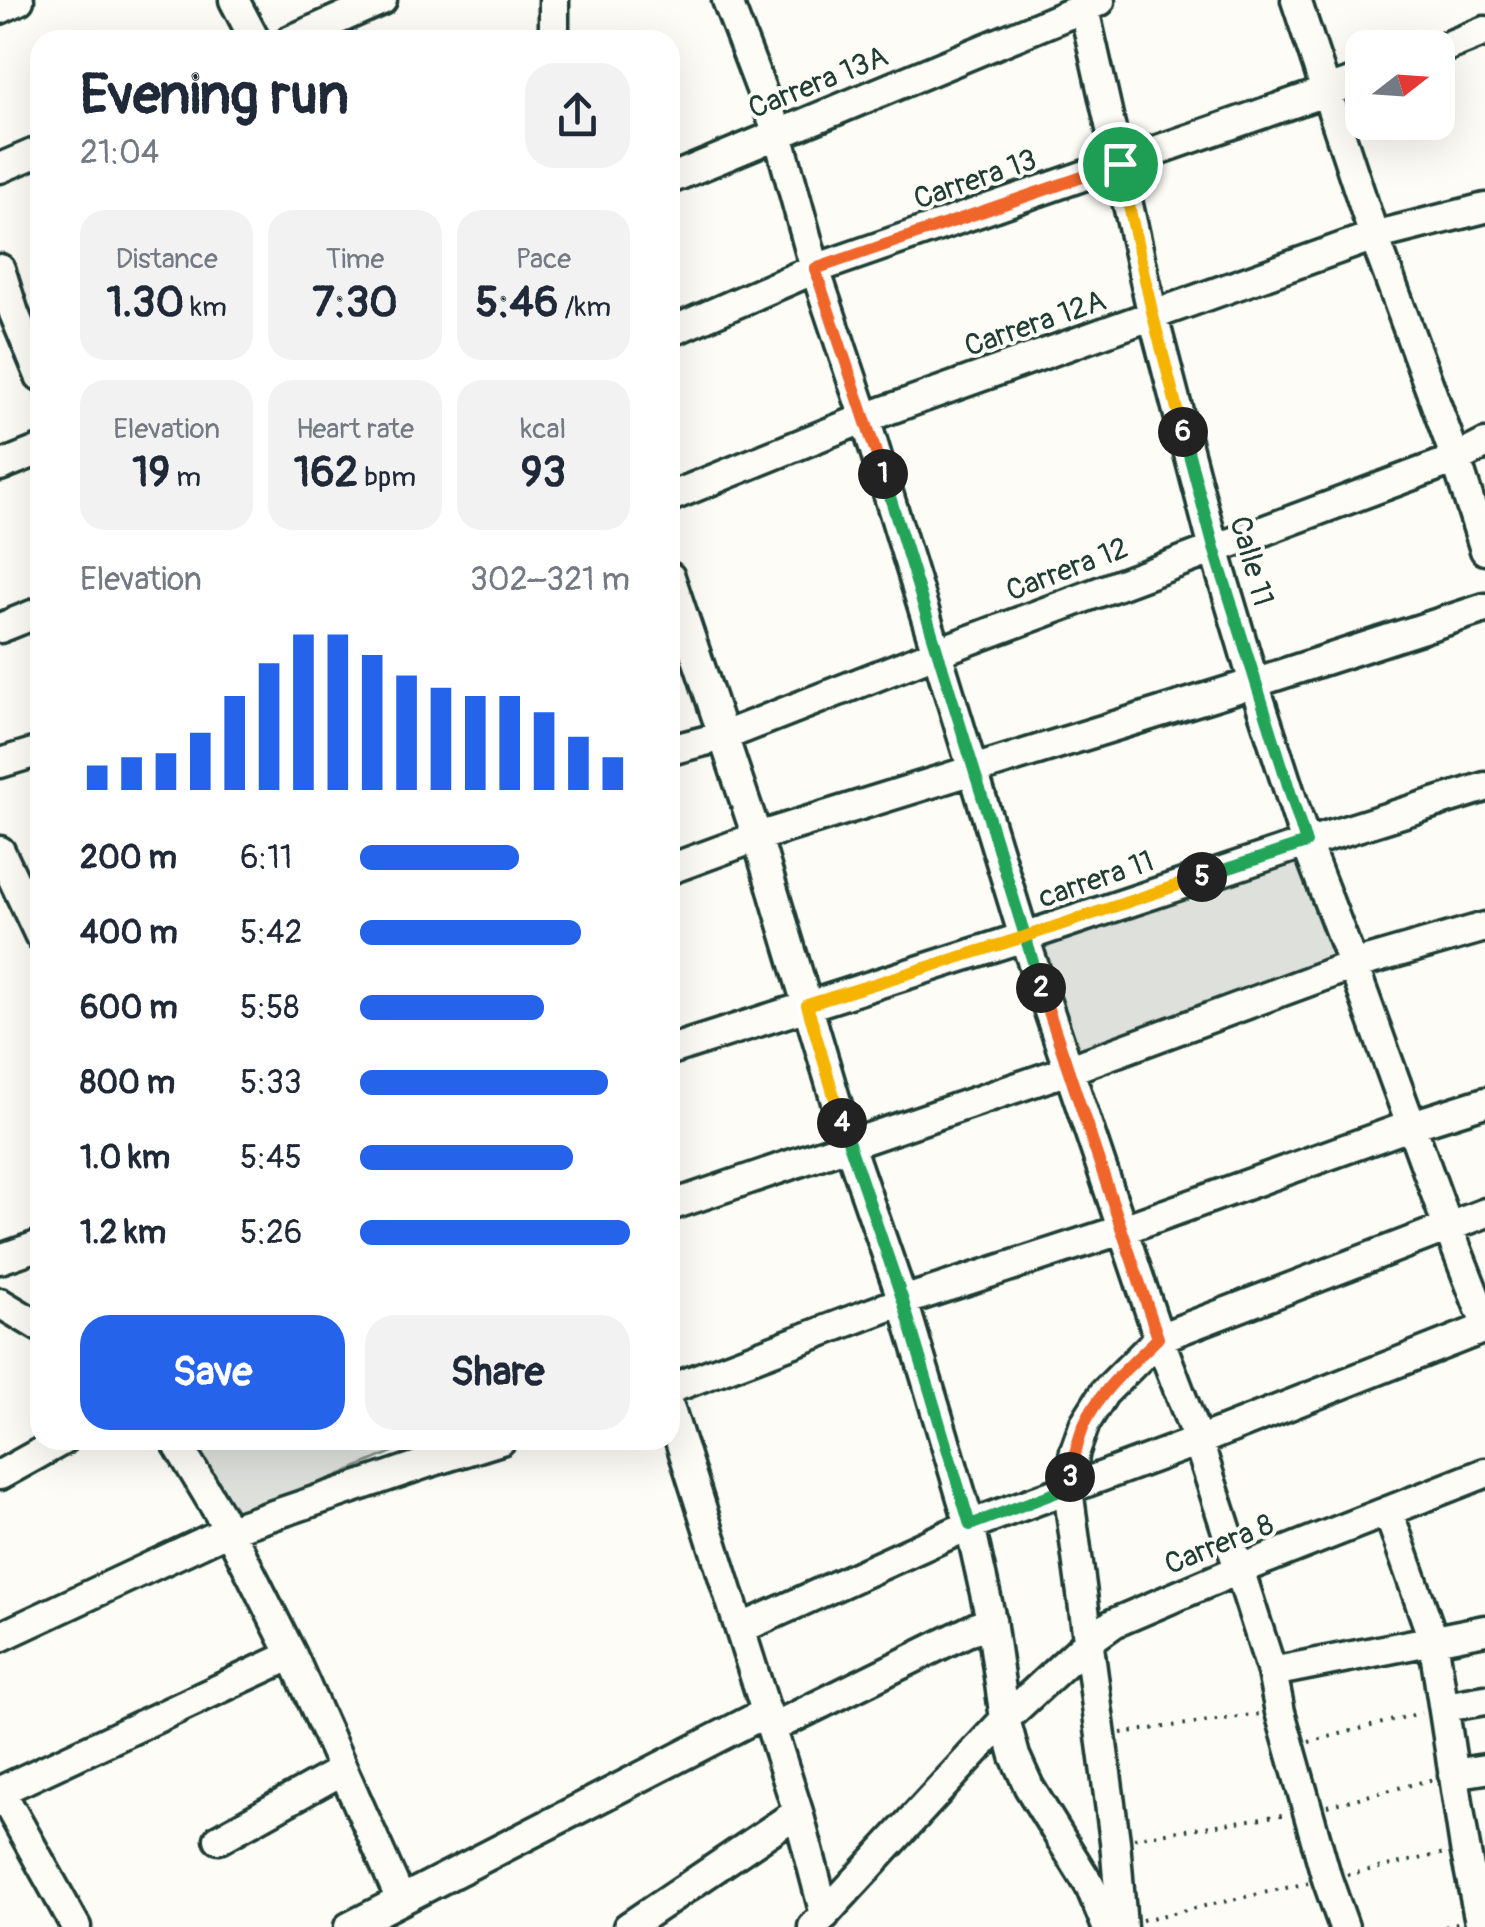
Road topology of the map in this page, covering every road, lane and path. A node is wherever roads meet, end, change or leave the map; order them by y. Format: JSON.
{"nodes":[{"id":1,"x":19,"y":0,"type":"edge"},
{"id":2,"x":234,"y":0,"type":"edge"},
{"id":3,"x":382,"y":0,"type":"edge"},
{"id":4,"x":554,"y":0,"type":"edge"},
{"id":5,"x":726,"y":0,"type":"edge"},
{"id":6,"x":1296,"y":0,"type":"edge"},
{"id":7,"x":1089,"y":3,"type":"edge"},
{"id":8,"x":0,"y":9,"type":"edge"},
{"id":9,"x":249,"y":30,"type":"edge"},
{"id":10,"x":333,"y":30,"type":"edge"},
{"id":11,"x":554,"y":30,"type":"edge"},
{"id":12,"x":1485,"y":31,"type":"edge"},
{"id":13,"x":1455,"y":43,"type":"edge"},
{"id":14,"x":1345,"y":85,"type":"edge"},
{"id":15,"x":1326,"y":92,"type":"junction"},
{"id":16,"x":778,"y":134,"type":"junction"},
{"id":17,"x":30,"y":154,"type":"edge"},
{"id":18,"x":1120,"y":164,"type":"junction"},
{"id":19,"x":0,"y":168,"type":"edge"},
{"id":20,"x":680,"y":175,"type":"edge"},
{"id":21,"x":1485,"y":208,"type":"edge"},
{"id":22,"x":1374,"y":236,"type":"junction"},
{"id":23,"x":0,"y":269,"type":"edge"},
{"id":24,"x":815,"y":269,"type":"junction"},
{"id":25,"x":7,"y":316,"type":"edge"},
{"id":26,"x":1153,"y":316,"type":"junction"},
{"id":27,"x":680,"y":328,"type":"edge"},
{"id":28,"x":30,"y":358,"type":"edge"},
{"id":29,"x":866,"y":418,"type":"junction"},
{"id":30,"x":1485,"y":444,"type":"edge"},
{"id":31,"x":30,"y":454,"type":"edge"},
{"id":32,"x":1456,"y":459,"type":"junction"},
{"id":33,"x":0,"y":466,"type":"edge"},
{"id":34,"x":680,"y":494,"type":"edge"},
{"id":35,"x":1214,"y":548,"type":"junction"},
{"id":36,"x":1485,"y":550,"type":"edge"},
{"id":37,"x":680,"y":606,"type":"edge"},
{"id":38,"x":1485,"y":608,"type":"edge"},
{"id":39,"x":30,"y":616,"type":"edge"},
{"id":40,"x":0,"y":628,"type":"edge"},
{"id":41,"x":938,"y":652,"type":"junction"},
{"id":42,"x":1254,"y":683,"type":"junction"},
{"id":43,"x":724,"y":736,"type":"junction"},
{"id":44,"x":680,"y":747,"type":"edge"},
{"id":45,"x":30,"y":754,"type":"edge"},
{"id":46,"x":0,"y":764,"type":"edge"},
{"id":47,"x":972,"y":770,"type":"junction"},
{"id":48,"x":1485,"y":787,"type":"edge"},
{"id":49,"x":758,"y":837,"type":"junction"},
{"id":50,"x":1306,"y":843,"type":"junction"},
{"id":51,"x":0,"y":851,"type":"edge"},
{"id":52,"x":680,"y":865,"type":"edge"},
{"id":53,"x":30,"y":915,"type":"edge"},
{"id":54,"x":1485,"y":928,"type":"edge"},
{"id":55,"x":1024,"y":937,"type":"junction"},
{"id":56,"x":1354,"y":964,"type":"junction"},
{"id":57,"x":807,"y":1005,"type":"junction"},
{"id":58,"x":680,"y":1047,"type":"edge"},
{"id":59,"x":1068,"y":1070,"type":"junction"},
{"id":60,"x":1485,"y":1102,"type":"edge"},
{"id":61,"x":1412,"y":1126,"type":"junction"},
{"id":62,"x":849,"y":1145,"type":"junction"},
{"id":63,"x":680,"y":1203,"type":"edge"},
{"id":64,"x":1485,"y":1213,"type":"edge"},
{"id":65,"x":1448,"y":1227,"type":"junction"},
{"id":66,"x":1121,"y":1230,"type":"junction"},
{"id":67,"x":30,"y":1248,"type":"edge"},
{"id":68,"x":0,"y":1259,"type":"edge"},
{"id":69,"x":903,"y":1301,"type":"junction"},
{"id":70,"x":0,"y":1303,"type":"edge"},
{"id":71,"x":30,"y":1321,"type":"edge"},
{"id":72,"x":1485,"y":1325,"type":"edge"},
{"id":73,"x":1158,"y":1338,"type":"junction"},
{"id":74,"x":680,"y":1385,"type":"edge"},
{"id":75,"x":680,"y":1440,"type":"edge"},
{"id":76,"x":1198,"y":1441,"type":"junction"},
{"id":77,"x":45,"y":1450,"type":"edge"},
{"id":78,"x":181,"y":1450,"type":"edge"},
{"id":79,"x":422,"y":1451,"type":"edge"},
{"id":80,"x":1485,"y":1473,"type":"edge"},
{"id":81,"x":0,"y":1475,"type":"edge"},
{"id":82,"x":1068,"y":1488,"type":"junction"},
{"id":83,"x":1388,"y":1511,"type":"junction"},
{"id":84,"x":970,"y":1525,"type":"junction"},
{"id":85,"x":229,"y":1530,"type":"junction"},
{"id":86,"x":1238,"y":1570,"type":"junction"},
{"id":87,"x":991,"y":1620,"type":"junction"},
{"id":88,"x":740,"y":1629,"type":"junction"},
{"id":89,"x":1485,"y":1630,"type":"edge"},
{"id":90,"x":0,"y":1638,"type":"edge"},
{"id":91,"x":1434,"y":1639,"type":"junction"},
{"id":92,"x":1090,"y":1640,"type":"junction"},
{"id":93,"x":292,"y":1655,"type":"junction"},
{"id":94,"x":1272,"y":1672,"type":"junction"},
{"id":95,"x":1485,"y":1700,"type":"edge"},
{"id":96,"x":1445,"y":1707,"type":"junction"},
{"id":97,"x":1280,"y":1712,"type":"junction"},
{"id":98,"x":1004,"y":1719,"type":"junction"},
{"id":99,"x":769,"y":1720,"type":"junction"},
{"id":100,"x":1102,"y":1736,"type":"junction"},
{"id":101,"x":1290,"y":1747,"type":"junction"},
{"id":102,"x":1485,"y":1769,"type":"edge"},
{"id":103,"x":343,"y":1770,"type":"junction"},
{"id":104,"x":1454,"y":1774,"type":"junction"},
{"id":105,"x":0,"y":1790,"type":"edge"},
{"id":106,"x":798,"y":1812,"type":"junction"},
{"id":107,"x":219,"y":1839,"type":"dead end"},
{"id":108,"x":1475,"y":1846,"type":"edge"},
{"id":109,"x":1328,"y":1879,"type":"junction"},
{"id":110,"x":401,"y":1900,"type":"junction"},
{"id":111,"x":1481,"y":1919,"type":"edge"},
{"id":112,"x":819,"y":1921,"type":"edge"},
{"id":113,"x":1117,"y":1926,"type":"edge"},
{"id":114,"x":76,"y":1927,"type":"edge"},
{"id":115,"x":350,"y":1927,"type":"edge"},
{"id":116,"x":628,"y":1927,"type":"edge"},
{"id":117,"x":1344,"y":1927,"type":"edge"}],
"edges":[{"from":1,"to":8,"type":"street"},
{"from":2,"to":9,"type":"street"},
{"from":3,"to":10,"type":"street"},
{"from":4,"to":11,"type":"street"},
{"from":5,"to":16,"type":"street"},
{"from":6,"to":15,"type":"street"},
{"from":7,"to":16,"type":"street","name":"Carrera 13A"},
{"from":7,"to":18,"type":"street","name":"Calle 11"},
{"from":12,"to":13,"type":"street"},
{"from":14,"to":15,"type":"street","name":"Carrera 13"},
{"from":15,"to":18,"type":"street","name":"Carrera 13"},
{"from":15,"to":22,"type":"street"},
{"from":16,"to":20,"type":"street","name":"Carrera 13A"},
{"from":16,"to":24,"type":"street"},
{"from":17,"to":19,"type":"street"},
{"from":18,"to":24,"type":"street","name":"Carrera 13"},
{"from":18,"to":26,"type":"street","name":"Calle 11"},
{"from":21,"to":22,"type":"street","name":"Carrera 12A"},
{"from":22,"to":26,"type":"street","name":"Carrera 12A"},
{"from":22,"to":32,"type":"street"},
{"from":23,"to":25,"type":"street"},
{"from":24,"to":27,"type":"street","name":"Carrera 13"},
{"from":24,"to":29,"type":"street"},
{"from":25,"to":28,"type":"street"},
{"from":26,"to":29,"type":"street","name":"Carrera 12A"},
{"from":26,"to":35,"type":"street","name":"Calle 11"},
{"from":29,"to":34,"type":"street","name":"Carrera 12A"},
{"from":29,"to":41,"type":"street"},
{"from":30,"to":32,"type":"street","name":"Carrera 12"},
{"from":31,"to":33,"type":"street"},
{"from":32,"to":35,"type":"street","name":"Carrera 12"},
{"from":32,"to":36,"type":"street"},
{"from":35,"to":41,"type":"street","name":"Carrera 12"},
{"from":35,"to":42,"type":"street","name":"Calle 11"},
{"from":37,"to":43,"type":"street"},
{"from":38,"to":42,"type":"street"},
{"from":39,"to":40,"type":"street"},
{"from":41,"to":43,"type":"street","name":"Carrera 12"},
{"from":41,"to":47,"type":"street"},
{"from":42,"to":47,"type":"street"},
{"from":42,"to":50,"type":"street","name":"Calle 11"},
{"from":43,"to":44,"type":"street","name":"Carrera 12"},
{"from":43,"to":49,"type":"street"},
{"from":45,"to":46,"type":"street"},
{"from":47,"to":49,"type":"street"},
{"from":47,"to":55,"type":"street"},
{"from":48,"to":50,"type":"street","name":"carrera 11"},
{"from":49,"to":52,"type":"street"},
{"from":49,"to":57,"type":"street"},
{"from":50,"to":55,"type":"street","name":"carrera 11"},
{"from":50,"to":56,"type":"street","name":"Calle 11"},
{"from":51,"to":53,"type":"street"},
{"from":54,"to":56,"type":"street"},
{"from":55,"to":57,"type":"street","name":"carrera 11"},
{"from":55,"to":59,"type":"street"},
{"from":56,"to":59,"type":"street"},
{"from":56,"to":61,"type":"street","name":"Calle 11"},
{"from":57,"to":58,"type":"street","name":"carrera 11"},
{"from":57,"to":62,"type":"street"},
{"from":59,"to":62,"type":"street"},
{"from":59,"to":66,"type":"street"},
{"from":60,"to":61,"type":"street"},
{"from":61,"to":65,"type":"street","name":"Calle 11"},
{"from":61,"to":66,"type":"street"},
{"from":62,"to":63,"type":"street"},
{"from":62,"to":69,"type":"street"},
{"from":64,"to":65,"type":"street"},
{"from":65,"to":72,"type":"street","name":"Calle 11"},
{"from":65,"to":73,"type":"street"},
{"from":66,"to":69,"type":"street"},
{"from":66,"to":73,"type":"street"},
{"from":67,"to":68,"type":"street"},
{"from":69,"to":74,"type":"street"},
{"from":69,"to":84,"type":"street"},
{"from":70,"to":71,"type":"street"},
{"from":72,"to":76,"type":"street"},
{"from":73,"to":76,"type":"street"},
{"from":73,"to":82,"type":"street"},
{"from":75,"to":88,"type":"street"},
{"from":76,"to":82,"type":"street"},
{"from":76,"to":86,"type":"street"},
{"from":77,"to":81,"type":"street"},
{"from":78,"to":85,"type":"street"},
{"from":79,"to":85,"type":"street"},
{"from":80,"to":83,"type":"street","name":"Carrera 8"},
{"from":82,"to":84,"type":"street"},
{"from":82,"to":92,"type":"street"},
{"from":83,"to":86,"type":"street","name":"Carrera 8"},
{"from":83,"to":91,"type":"street"},
{"from":84,"to":87,"type":"street"},
{"from":84,"to":88,"type":"street"},
{"from":85,"to":90,"type":"street"},
{"from":85,"to":93,"type":"street"},
{"from":86,"to":92,"type":"street","name":"Carrera 8"},
{"from":86,"to":94,"type":"street"},
{"from":87,"to":98,"type":"street"},
{"from":87,"to":99,"type":"street"},
{"from":88,"to":99,"type":"street"},
{"from":89,"to":91,"type":"street"},
{"from":91,"to":94,"type":"street"},
{"from":91,"to":96,"type":"street"},
{"from":92,"to":98,"type":"street","name":"Carrera 8"},
{"from":92,"to":100,"type":"street"},
{"from":93,"to":103,"type":"street"},
{"from":93,"to":105,"type":"street"},
{"from":94,"to":97,"type":"street"},
{"from":95,"to":96,"type":"street"},
{"from":96,"to":101,"type":"path"},
{"from":96,"to":104,"type":"street"},
{"from":97,"to":100,"type":"path"},
{"from":97,"to":101,"type":"street"},
{"from":98,"to":112,"type":"street","name":"Carrera 8"},
{"from":98,"to":113,"type":"street"},
{"from":99,"to":106,"type":"street"},
{"from":99,"to":110,"type":"street"},
{"from":100,"to":113,"type":"street"},
{"from":101,"to":109,"type":"street"},
{"from":102,"to":104,"type":"street"},
{"from":103,"to":107,"type":"street"},
{"from":103,"to":110,"type":"street"},
{"from":104,"to":108,"type":"street"},
{"from":105,"to":114,"type":"street"},
{"from":106,"to":112,"type":"street"},
{"from":106,"to":116,"type":"street"},
{"from":108,"to":109,"type":"path"},
{"from":108,"to":111,"type":"street"},
{"from":109,"to":113,"type":"path"},
{"from":109,"to":117,"type":"street"},
{"from":110,"to":115,"type":"street"}]}
